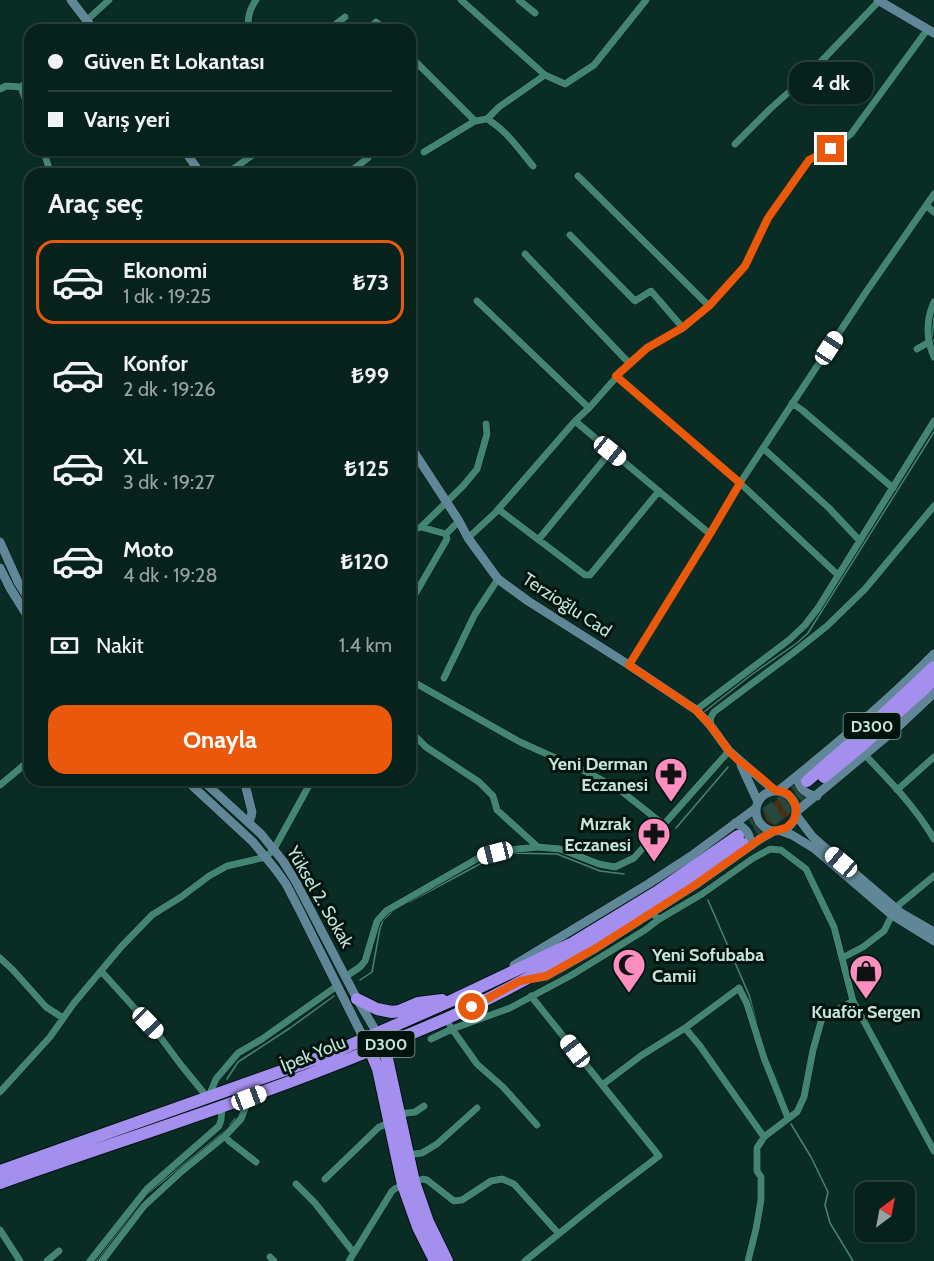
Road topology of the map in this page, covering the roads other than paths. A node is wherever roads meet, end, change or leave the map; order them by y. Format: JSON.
{"nodes":[{"id":1,"x":71,"y":0,"type":"edge"},
{"id":2,"x":109,"y":0,"type":"edge"},
{"id":3,"x":256,"y":0,"type":"edge"},
{"id":4,"x":461,"y":0,"type":"edge"},
{"id":5,"x":519,"y":0,"type":"edge"},
{"id":6,"x":646,"y":0,"type":"edge"},
{"id":7,"x":878,"y":0,"type":"edge"},
{"id":8,"x":535,"y":13,"type":"dead end"},
{"id":9,"x":345,"y":17,"type":"dead end"},
{"id":10,"x":89,"y":24,"type":"edge"},
{"id":11,"x":93,"y":24,"type":"edge"},
{"id":12,"x":248,"y":24,"type":"edge"},
{"id":13,"x":336,"y":24,"type":"edge"},
{"id":14,"x":931,"y":32,"type":"edge"},
{"id":15,"x":416,"y":62,"type":"edge"},
{"id":16,"x":545,"y":75,"type":"junction"},
{"id":17,"x":24,"y":84,"type":"edge"},
{"id":18,"x":21,"y":87,"type":"junction"},
{"id":19,"x":0,"y":89,"type":"edge"},
{"id":20,"x":24,"y":96,"type":"edge"},
{"id":21,"x":486,"y":119,"type":"junction"},
{"id":22,"x":475,"y":121,"type":"junction"},
{"id":23,"x":735,"y":144,"type":"dead end"},
{"id":24,"x":424,"y":152,"type":"dead end"},
{"id":25,"x":252,"y":156,"type":"edge"},
{"id":26,"x":368,"y":158,"type":"dead end"},
{"id":27,"x":532,"y":166,"type":"dead end"},
{"id":28,"x":234,"y":168,"type":"edge"},
{"id":29,"x":355,"y":168,"type":"edge"},
{"id":30,"x":578,"y":176,"type":"dead end"},
{"id":31,"x":934,"y":194,"type":"edge"},
{"id":32,"x":927,"y":206,"type":"junction"},
{"id":33,"x":934,"y":212,"type":"edge"},
{"id":34,"x":570,"y":235,"type":"dead end"},
{"id":35,"x":525,"y":254,"type":"dead end"},
{"id":36,"x":477,"y":301,"type":"dead end"},
{"id":37,"x":934,"y":302,"type":"edge"},
{"id":38,"x":709,"y":306,"type":"junction"},
{"id":39,"x":682,"y":328,"type":"junction"},
{"id":40,"x":928,"y":342,"type":"junction"},
{"id":41,"x":917,"y":349,"type":"dead end"},
{"id":42,"x":934,"y":357,"type":"edge"},
{"id":43,"x":629,"y":363,"type":"junction"},
{"id":44,"x":616,"y":376,"type":"junction"},
{"id":45,"x":792,"y":403,"type":"junction"},
{"id":46,"x":589,"y":408,"type":"junction"},
{"id":47,"x":575,"y":421,"type":"junction"},
{"id":48,"x":934,"y":421,"type":"edge"},
{"id":49,"x":486,"y":424,"type":"dead end"},
{"id":50,"x":764,"y":448,"type":"junction"},
{"id":51,"x":610,"y":451,"type":"junction"},
{"id":52,"x":416,"y":455,"type":"edge"},
{"id":53,"x":740,"y":483,"type":"junction"},
{"id":54,"x":893,"y":488,"type":"junction"},
{"id":55,"x":659,"y":491,"type":"junction"},
{"id":56,"x":447,"y":503,"type":"junction"},
{"id":57,"x":498,"y":509,"type":"junction"},
{"id":58,"x":933,"y":511,"type":"edge"},
{"id":59,"x":459,"y":521,"type":"junction"},
{"id":60,"x":422,"y":527,"type":"junction"},
{"id":61,"x":416,"y":529,"type":"edge"},
{"id":62,"x":446,"y":534,"type":"junction"},
{"id":63,"x":710,"y":534,"type":"junction"},
{"id":64,"x":468,"y":538,"type":"junction"},
{"id":65,"x":539,"y":539,"type":"junction"},
{"id":66,"x":860,"y":541,"type":"junction"},
{"id":67,"x":0,"y":542,"type":"edge"},
{"id":68,"x":0,"y":568,"type":"edge"},
{"id":69,"x":838,"y":575,"type":"junction"},
{"id":70,"x":498,"y":579,"type":"junction"},
{"id":71,"x":24,"y":592,"type":"edge"},
{"id":72,"x":416,"y":593,"type":"edge"},
{"id":73,"x":24,"y":610,"type":"edge"},
{"id":74,"x":934,"y":654,"type":"edge"},
{"id":75,"x":629,"y":665,"type":"junction"},
{"id":76,"x":934,"y":667,"type":"edge"},
{"id":77,"x":444,"y":678,"type":"dead end"},
{"id":78,"x":934,"y":680,"type":"edge"},
{"id":79,"x":416,"y":683,"type":"edge"},
{"id":80,"x":934,"y":693,"type":"edge"},
{"id":81,"x":696,"y":710,"type":"junction"},
{"id":82,"x":710,"y":725,"type":"junction"},
{"id":83,"x":416,"y":737,"type":"edge"},
{"id":84,"x":729,"y":751,"type":"junction"},
{"id":85,"x":865,"y":755,"type":"junction"},
{"id":86,"x":934,"y":757,"type":"edge"},
{"id":87,"x":738,"y":760,"type":"junction"},
{"id":88,"x":24,"y":765,"type":"edge"},
{"id":89,"x":0,"y":785,"type":"edge"},
{"id":90,"x":808,"y":785,"type":"junction"},
{"id":91,"x":193,"y":786,"type":"edge"},
{"id":92,"x":209,"y":786,"type":"edge"},
{"id":93,"x":246,"y":786,"type":"edge"},
{"id":94,"x":309,"y":786,"type":"edge"},
{"id":95,"x":897,"y":790,"type":"junction"},
{"id":96,"x":776,"y":791,"type":"junction"},
{"id":97,"x":757,"y":805,"type":"junction"},
{"id":98,"x":796,"y":813,"type":"junction"},
{"id":99,"x":934,"y":820,"type":"edge"},
{"id":100,"x":248,"y":822,"type":"junction"},
{"id":101,"x":735,"y":823,"type":"junction"},
{"id":102,"x":664,"y":825,"type":"junction"},
{"id":103,"x":927,"y":827,"type":"junction"},
{"id":104,"x":777,"y":831,"type":"junction"},
{"id":105,"x":934,"y":839,"type":"edge"},
{"id":106,"x":744,"y":842,"type":"junction"},
{"id":107,"x":538,"y":847,"type":"junction"},
{"id":108,"x":274,"y":849,"type":"junction"},
{"id":109,"x":266,"y":857,"type":"junction"},
{"id":110,"x":934,"y":876,"type":"edge"},
{"id":111,"x":894,"y":911,"type":"junction"},
{"id":112,"x":655,"y":917,"type":"junction"},
{"id":113,"x":934,"y":932,"type":"edge"},
{"id":114,"x":934,"y":941,"type":"edge"},
{"id":115,"x":0,"y":958,"type":"edge"},
{"id":116,"x":842,"y":958,"type":"junction"},
{"id":117,"x":101,"y":971,"type":"junction"},
{"id":118,"x":345,"y":977,"type":"junction"},
{"id":119,"x":520,"y":981,"type":"junction"},
{"id":120,"x":485,"y":984,"type":"junction"},
{"id":121,"x":337,"y":986,"type":"junction"},
{"id":122,"x":531,"y":996,"type":"junction"},
{"id":123,"x":357,"y":999,"type":"junction"},
{"id":124,"x":455,"y":999,"type":"junction"},
{"id":125,"x":853,"y":1001,"type":"junction"},
{"id":126,"x":63,"y":1018,"type":"junction"},
{"id":127,"x":449,"y":1024,"type":"junction"},
{"id":128,"x":685,"y":1028,"type":"junction"},
{"id":129,"x":377,"y":1033,"type":"junction"},
{"id":130,"x":431,"y":1039,"type":"dead end"},
{"id":131,"x":367,"y":1045,"type":"junction"},
{"id":132,"x":383,"y":1045,"type":"junction"},
{"id":133,"x":602,"y":1085,"type":"junction"},
{"id":134,"x":0,"y":1092,"type":"edge"},
{"id":135,"x":208,"y":1098,"type":"junction"},
{"id":136,"x":249,"y":1098,"type":"junction"},
{"id":137,"x":424,"y":1106,"type":"dead end"},
{"id":138,"x":222,"y":1108,"type":"junction"},
{"id":139,"x":477,"y":1108,"type":"dead end"},
{"id":140,"x":399,"y":1114,"type":"junction"},
{"id":141,"x":788,"y":1118,"type":"junction"},
{"id":142,"x":389,"y":1123,"type":"junction"},
{"id":143,"x":537,"y":1125,"type":"dead end"},
{"id":144,"x":934,"y":1134,"type":"edge"},
{"id":145,"x":225,"y":1136,"type":"junction"},
{"id":146,"x":764,"y":1137,"type":"junction"},
{"id":147,"x":927,"y":1139,"type":"junction"},
{"id":148,"x":934,"y":1151,"type":"edge"},
{"id":149,"x":408,"y":1155,"type":"junction"},
{"id":150,"x":256,"y":1162,"type":"dead end"},
{"id":151,"x":0,"y":1171,"type":"edge"},
{"id":152,"x":324,"y":1179,"type":"dead end"},
{"id":153,"x":0,"y":1183,"type":"edge"},
{"id":154,"x":296,"y":1184,"type":"dead end"},
{"id":155,"x":409,"y":1184,"type":"junction"},
{"id":156,"x":0,"y":1230,"type":"edge"},
{"id":157,"x":559,"y":1234,"type":"junction"},
{"id":158,"x":59,"y":1251,"type":"dead end"},
{"id":159,"x":354,"y":1253,"type":"junction"},
{"id":160,"x":20,"y":1261,"type":"edge"},
{"id":161,"x":47,"y":1261,"type":"edge"},
{"id":162,"x":90,"y":1261,"type":"edge"},
{"id":163,"x":102,"y":1261,"type":"edge"},
{"id":164,"x":349,"y":1261,"type":"edge"},
{"id":165,"x":435,"y":1261,"type":"edge"},
{"id":166,"x":447,"y":1261,"type":"edge"},
{"id":167,"x":525,"y":1261,"type":"edge"},
{"id":168,"x":748,"y":1261,"type":"edge"}],
"edges":[{"from":1,"to":10,"type":"street"},
{"from":2,"to":11,"type":"street"},
{"from":3,"to":12,"type":"street"},
{"from":4,"to":16,"type":"street"},
{"from":5,"to":8,"type":"street"},
{"from":6,"to":16,"type":"street"},
{"from":7,"to":14,"type":"street"},
{"from":7,"to":23,"type":"street"},
{"from":9,"to":13,"type":"street"},
{"from":14,"to":38,"type":"street"},
{"from":15,"to":22,"type":"street"},
{"from":16,"to":21,"type":"street"},
{"from":17,"to":18,"type":"street"},
{"from":18,"to":19,"type":"street"},
{"from":18,"to":20,"type":"street"},
{"from":21,"to":22,"type":"street"},
{"from":21,"to":27,"type":"street"},
{"from":22,"to":24,"type":"street"},
{"from":25,"to":28,"type":"street"},
{"from":26,"to":29,"type":"street"},
{"from":30,"to":38,"type":"street"},
{"from":31,"to":32,"type":"street"},
{"from":32,"to":33,"type":"street"},
{"from":32,"to":45,"type":"street"},
{"from":34,"to":39,"type":"street"},
{"from":35,"to":43,"type":"street"},
{"from":36,"to":46,"type":"street"},
{"from":37,"to":40,"type":"street"},
{"from":38,"to":39,"type":"street"},
{"from":39,"to":43,"type":"street"},
{"from":40,"to":41,"type":"street"},
{"from":40,"to":42,"type":"street"},
{"from":43,"to":44,"type":"street"},
{"from":44,"to":46,"type":"street"},
{"from":44,"to":53,"type":"street"},
{"from":45,"to":50,"type":"street"},
{"from":45,"to":54,"type":"street"},
{"from":46,"to":47,"type":"street"},
{"from":47,"to":51,"type":"street"},
{"from":47,"to":57,"type":"street"},
{"from":48,"to":54,"type":"street"},
{"from":49,"to":56,"type":"street"},
{"from":50,"to":53,"type":"street"},
{"from":50,"to":66,"type":"street"},
{"from":51,"to":55,"type":"street"},
{"from":51,"to":65,"type":"street"},
{"from":52,"to":56,"type":"street","name":"Terzioğlu Cad"},
{"from":53,"to":63,"type":"street"},
{"from":53,"to":69,"type":"street"},
{"from":54,"to":66,"type":"street"},
{"from":55,"to":63,"type":"street"},
{"from":55,"to":65,"type":"street"},
{"from":56,"to":59,"type":"street","name":"Terzioğlu Cad"},
{"from":56,"to":60,"type":"street"},
{"from":57,"to":64,"type":"street"},
{"from":57,"to":65,"type":"street"},
{"from":58,"to":82,"type":"street"},
{"from":59,"to":62,"type":"street"},
{"from":59,"to":64,"type":"street","name":"Terzioğlu Cad"},
{"from":60,"to":61,"type":"street"},
{"from":60,"to":62,"type":"street"},
{"from":62,"to":72,"type":"street"},
{"from":63,"to":75,"type":"street"},
{"from":64,"to":70,"type":"street","name":"Terzioğlu Cad"},
{"from":66,"to":69,"type":"street"},
{"from":67,"to":71,"type":"street"},
{"from":68,"to":73,"type":"street"},
{"from":69,"to":81,"type":"street"},
{"from":70,"to":75,"type":"street","name":"Terzioğlu Cad"},
{"from":70,"to":77,"type":"street"},
{"from":74,"to":90,"type":"street"},
{"from":75,"to":81,"type":"street","name":"Terzioğlu Cad"},
{"from":76,"to":90,"type":"highway","number":"D300"},
{"from":78,"to":90,"type":"highway","number":"D300"},
{"from":79,"to":102,"type":"street"},
{"from":80,"to":85,"type":"street"},
{"from":81,"to":82,"type":"street","name":"Terzioğlu Cad"},
{"from":82,"to":84,"type":"street","name":"Terzioğlu Cad"},
{"from":83,"to":107,"type":"street"},
{"from":84,"to":87,"type":"street","name":"Terzioğlu Cad"},
{"from":84,"to":102,"type":"street"},
{"from":85,"to":90,"type":"street"},
{"from":85,"to":95,"type":"street"},
{"from":86,"to":95,"type":"street"},
{"from":87,"to":96,"type":"street","name":"Terzioğlu Cad"},
{"from":87,"to":97,"type":"street","name":"Terzioğlu Cad"},
{"from":88,"to":89,"type":"street"},
{"from":90,"to":96,"type":"street"},
{"from":90,"to":98,"type":"street"},
{"from":91,"to":109,"type":"street","name":"Yüksel 2. Sokak"},
{"from":92,"to":100,"type":"street","name":"Yüksel 2. Sokak"},
{"from":93,"to":100,"type":"street"},
{"from":94,"to":108,"type":"street"},
{"from":95,"to":103,"type":"street"},
{"from":96,"to":97,"type":"street"},
{"from":96,"to":98,"type":"street"},
{"from":97,"to":101,"type":"street"},
{"from":97,"to":104,"type":"street"},
{"from":98,"to":104,"type":"street"},
{"from":98,"to":111,"type":"street"},
{"from":99,"to":103,"type":"street"},
{"from":100,"to":108,"type":"street","name":"Yüksel 2. Sokak"},
{"from":101,"to":106,"type":"street"},
{"from":101,"to":120,"type":"street"},
{"from":102,"to":107,"type":"street"},
{"from":103,"to":105,"type":"street"},
{"from":104,"to":106,"type":"street"},
{"from":104,"to":111,"type":"street"},
{"from":106,"to":112,"type":"street"},
{"from":106,"to":119,"type":"highway","name":"İpek Yolu","number":"D300"},
{"from":106,"to":120,"type":"highway","name":"İpek Yolu","number":"D300"},
{"from":107,"to":118,"type":"street"},
{"from":108,"to":109,"type":"street"},
{"from":108,"to":118,"type":"street","name":"Yüksel 2. Sokak"},
{"from":109,"to":117,"type":"street"},
{"from":109,"to":121,"type":"street","name":"Yüksel 2. Sokak"},
{"from":110,"to":111,"type":"street"},
{"from":111,"to":113,"type":"street"},
{"from":111,"to":114,"type":"street"},
{"from":111,"to":116,"type":"street"},
{"from":112,"to":116,"type":"street"},
{"from":112,"to":119,"type":"street"},
{"from":112,"to":122,"type":"street"},
{"from":115,"to":126,"type":"street"},
{"from":116,"to":125,"type":"street"},
{"from":117,"to":126,"type":"street"},
{"from":117,"to":135,"type":"street"},
{"from":118,"to":123,"type":"street","name":"Yüksel 2. Sokak"},
{"from":119,"to":127,"type":"highway","name":"İpek Yolu","number":"D300"},
{"from":120,"to":124,"type":"highway","name":"İpek Yolu","number":"D300"},
{"from":121,"to":131,"type":"street","name":"Yüksel 2. Sokak"},
{"from":121,"to":135,"type":"street"},
{"from":122,"to":127,"type":"street"},
{"from":122,"to":133,"type":"street"},
{"from":123,"to":124,"type":"highway"},
{"from":123,"to":129,"type":"street","name":"Yüksel 2. Sokak"},
{"from":124,"to":129,"type":"highway","name":"İpek Yolu","number":"D300"},
{"from":125,"to":141,"type":"street"},
{"from":125,"to":147,"type":"street"},
{"from":126,"to":134,"type":"street"},
{"from":127,"to":130,"type":"street"},
{"from":127,"to":132,"type":"highway","name":"İpek Yolu","number":"D300"},
{"from":127,"to":143,"type":"street"},
{"from":128,"to":133,"type":"street"},
{"from":128,"to":141,"type":"street"},
{"from":128,"to":146,"type":"street"},
{"from":129,"to":131,"type":"highway","name":"İpek Yolu","number":"D300"},
{"from":129,"to":132,"type":"highway"},
{"from":131,"to":132,"type":"highway","name":"İpek Yolu","number":"D300"},
{"from":131,"to":135,"type":"highway","name":"İpek Yolu","number":"D300"},
{"from":131,"to":136,"type":"highway","name":"İpek Yolu","number":"D300"},
{"from":131,"to":142,"type":"highway"},
{"from":132,"to":140,"type":"highway"},
{"from":133,"to":157,"type":"street"},
{"from":135,"to":151,"type":"highway","name":"İpek Yolu","number":"D300"},
{"from":136,"to":138,"type":"highway","name":"İpek Yolu","number":"D300"},
{"from":136,"to":145,"type":"street"},
{"from":137,"to":140,"type":"street"},
{"from":138,"to":153,"type":"highway","name":"İpek Yolu","number":"D300"},
{"from":138,"to":162,"type":"street"},
{"from":139,"to":149,"type":"street"},
{"from":140,"to":149,"type":"highway"},
{"from":141,"to":146,"type":"street"},
{"from":142,"to":152,"type":"street"},
{"from":142,"to":155,"type":"highway"},
{"from":144,"to":147,"type":"street"},
{"from":145,"to":150,"type":"street"},
{"from":145,"to":163,"type":"street"},
{"from":146,"to":168,"type":"street"},
{"from":147,"to":148,"type":"street"},
{"from":149,"to":155,"type":"highway"},
{"from":154,"to":159,"type":"street"},
{"from":155,"to":157,"type":"street"},
{"from":155,"to":159,"type":"street"},
{"from":155,"to":165,"type":"highway"},
{"from":155,"to":166,"type":"highway"},
{"from":156,"to":160,"type":"street"},
{"from":157,"to":167,"type":"street"},
{"from":158,"to":161,"type":"street"},
{"from":159,"to":164,"type":"street"}]}
